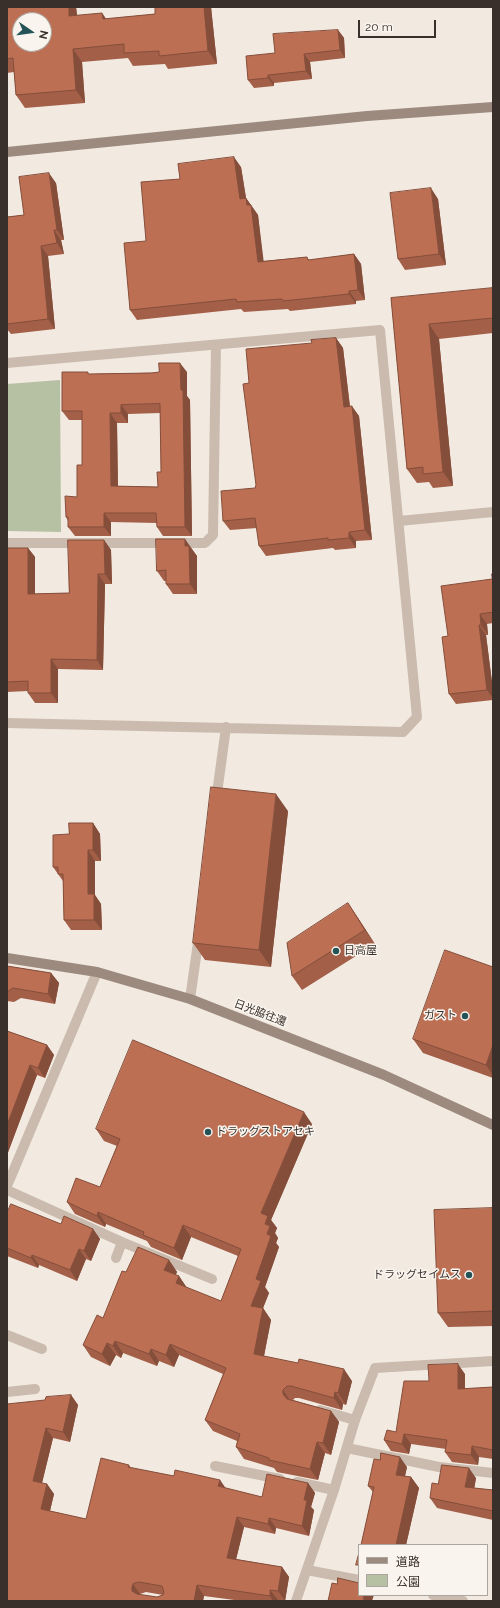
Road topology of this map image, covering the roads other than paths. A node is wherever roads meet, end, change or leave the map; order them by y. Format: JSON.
{"nodes":[{"id":1,"x":493,"y":107,"type":"edge"},
{"id":2,"x":7,"y":152,"type":"edge"},
{"id":3,"x":216,"y":346,"type":"junction"},
{"id":4,"x":7,"y":364,"type":"edge"},
{"id":5,"x":493,"y":512,"type":"edge"},
{"id":6,"x":399,"y":521,"type":"junction"},
{"id":7,"x":7,"y":544,"type":"edge"},
{"id":8,"x":7,"y":723,"type":"edge"},
{"id":9,"x":226,"y":727,"type":"junction"},
{"id":10,"x":215,"y":813,"type":"edge"},
{"id":11,"x":199,"y":929,"type":"edge"},
{"id":12,"x":7,"y":958,"type":"edge"},
{"id":13,"x":97,"y":972,"type":"junction"},
{"id":14,"x":190,"y":999,"type":"junction"},
{"id":15,"x":493,"y":1125,"type":"edge"},
{"id":16,"x":7,"y":1186,"type":"edge"},
{"id":17,"x":7,"y":1190,"type":"edge"},
{"id":18,"x":122,"y":1242,"type":"junction"},
{"id":19,"x":116,"y":1258,"type":"dead end"},
{"id":20,"x":212,"y":1279,"type":"dead end"},
{"id":21,"x":7,"y":1335,"type":"edge"},
{"id":22,"x":42,"y":1349,"type":"dead end"},
{"id":23,"x":493,"y":1361,"type":"edge"},
{"id":24,"x":35,"y":1389,"type":"dead end"},
{"id":25,"x":7,"y":1392,"type":"edge"},
{"id":26,"x":312,"y":1408,"type":"edge"},
{"id":27,"x":355,"y":1420,"type":"junction"},
{"id":28,"x":347,"y":1448,"type":"junction"},
{"id":29,"x":215,"y":1466,"type":"dead end"},
{"id":30,"x":493,"y":1473,"type":"edge"},
{"id":31,"x":334,"y":1490,"type":"junction"},
{"id":32,"x":307,"y":1570,"type":"junction"},
{"id":33,"x":358,"y":1580,"type":"edge"},
{"id":34,"x":438,"y":1596,"type":"edge"},
{"id":35,"x":296,"y":1601,"type":"edge"},
{"id":36,"x":463,"y":1601,"type":"edge"}],
"edges":[{"from":1,"to":2,"type":"street"},
{"from":3,"to":4,"type":"street"},
{"from":3,"to":6,"type":"street"},
{"from":3,"to":7,"type":"street"},
{"from":5,"to":6,"type":"street"},
{"from":6,"to":9,"type":"street"},
{"from":8,"to":9,"type":"street"},
{"from":9,"to":10,"type":"street"},
{"from":11,"to":14,"type":"street"},
{"from":12,"to":13,"type":"street","name":"日光脇往還"},
{"from":13,"to":14,"type":"street","name":"日光脇往還"},
{"from":13,"to":16,"type":"street"},
{"from":14,"to":15,"type":"street","name":"日光脇往還"},
{"from":17,"to":18,"type":"street"},
{"from":18,"to":19,"type":"street"},
{"from":18,"to":20,"type":"street"},
{"from":21,"to":22,"type":"street"},
{"from":23,"to":27,"type":"street"},
{"from":24,"to":25,"type":"street"},
{"from":26,"to":27,"type":"street"},
{"from":27,"to":28,"type":"street"},
{"from":28,"to":30,"type":"street"},
{"from":28,"to":31,"type":"street"},
{"from":29,"to":31,"type":"street"},
{"from":31,"to":32,"type":"street"},
{"from":32,"to":33,"type":"street"},
{"from":32,"to":35,"type":"street"},
{"from":34,"to":36,"type":"street"}]}
